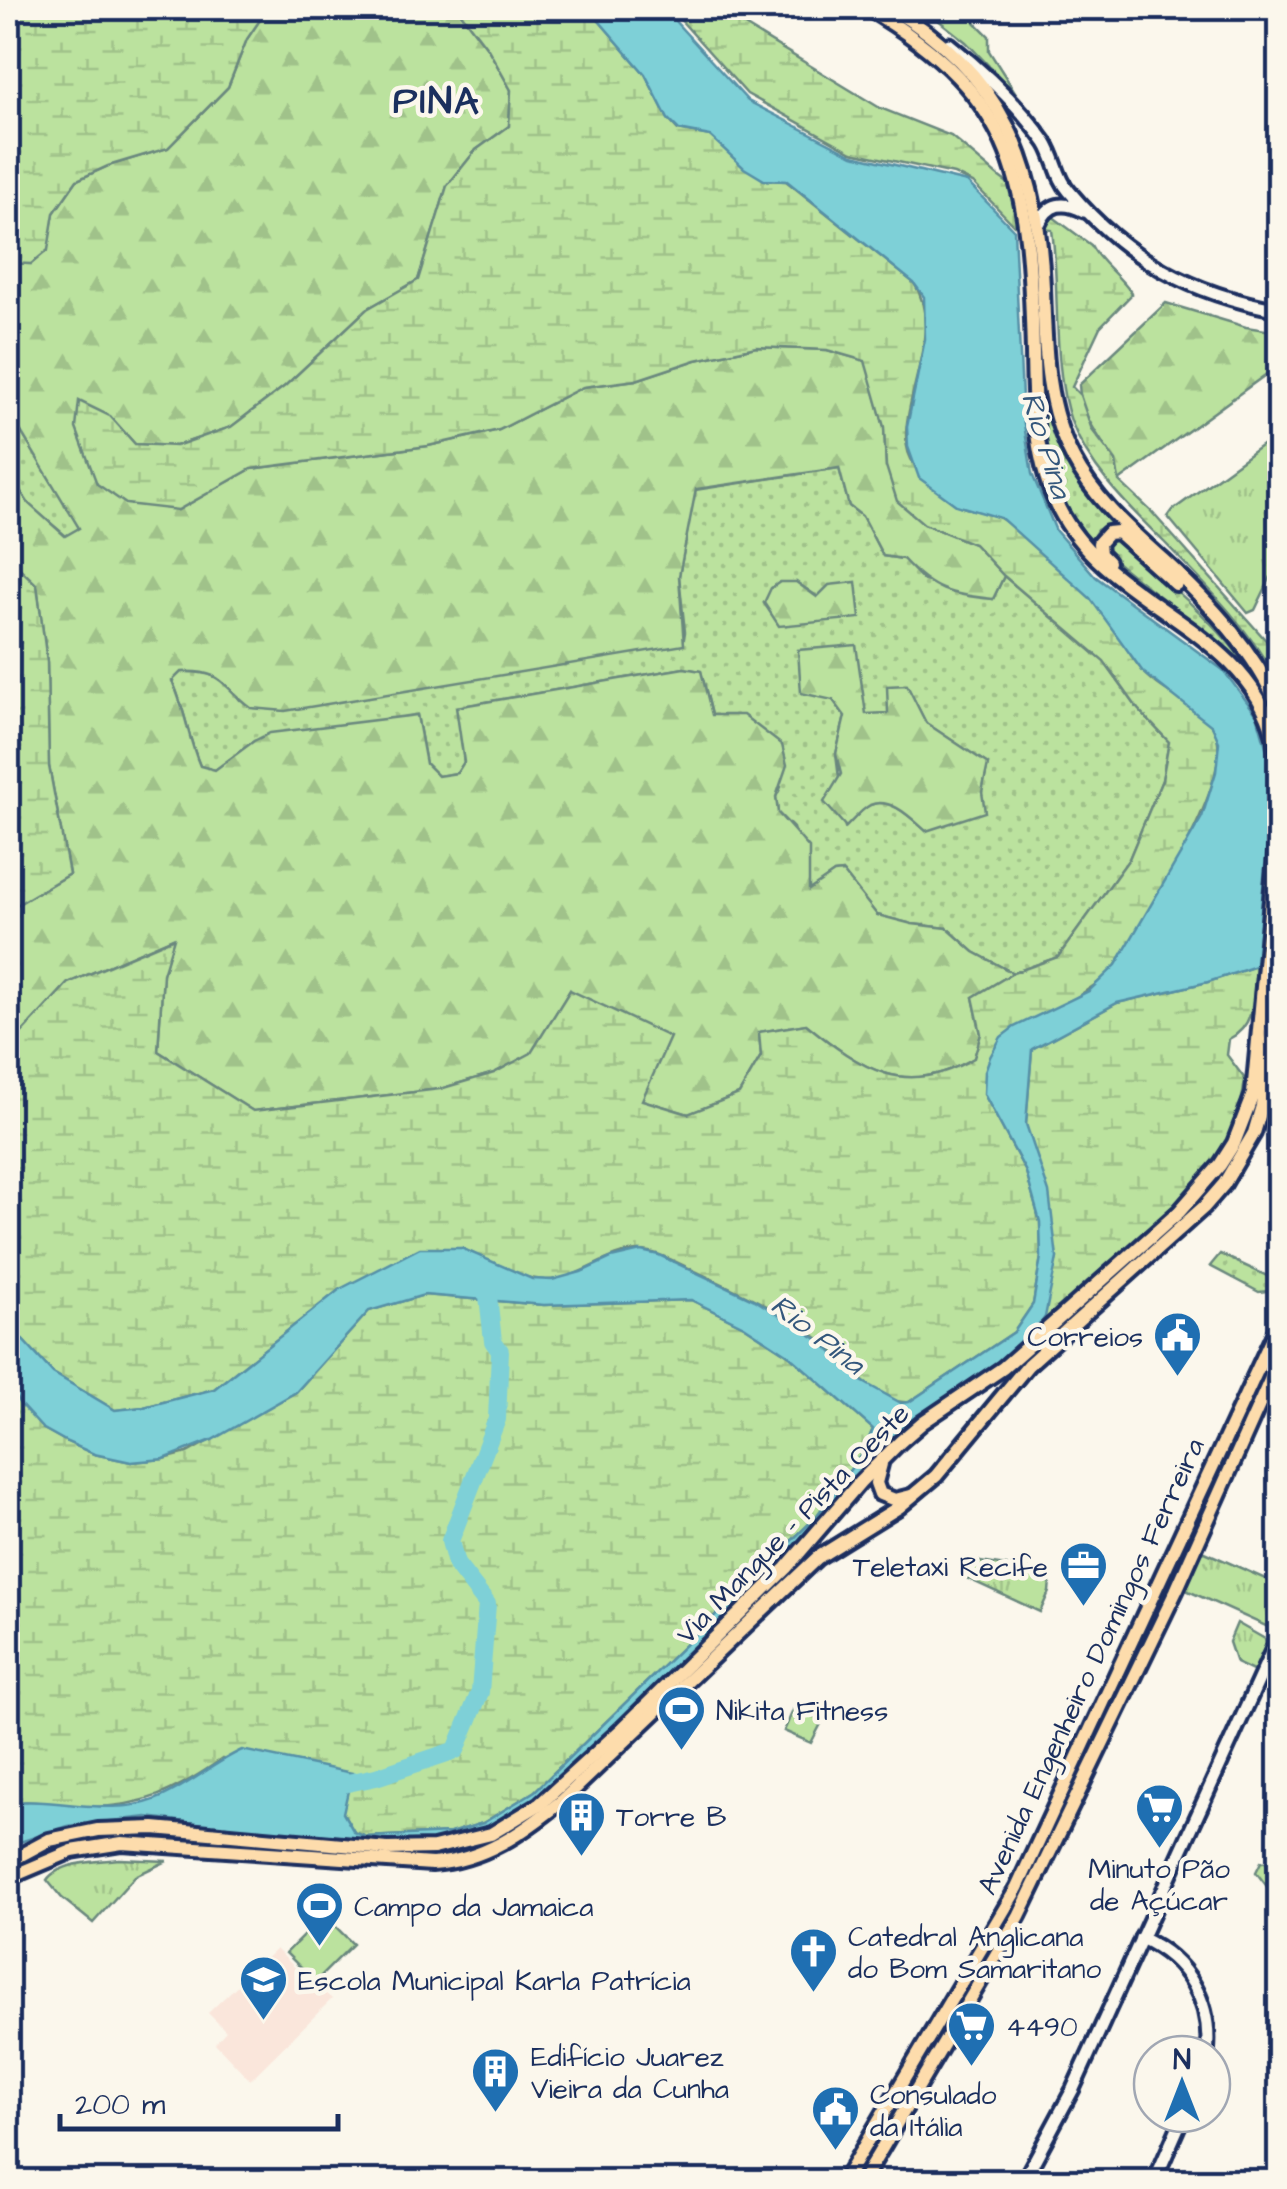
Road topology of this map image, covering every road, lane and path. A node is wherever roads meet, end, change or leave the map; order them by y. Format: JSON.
{"nodes":[{"id":1,"x":867,"y":8,"type":"edge"},
{"id":2,"x":891,"y":8,"type":"edge"},
{"id":3,"x":909,"y":18,"type":"junction"},
{"id":4,"x":1096,"y":218,"type":"junction"},
{"id":5,"x":1039,"y":224,"type":"junction"},
{"id":6,"x":1034,"y":239,"type":"junction"},
{"id":7,"x":1280,"y":310,"type":"edge"},
{"id":8,"x":1154,"y":605,"type":"junction"},
{"id":9,"x":1234,"y":634,"type":"junction"},
{"id":10,"x":1280,"y":710,"type":"edge"},
{"id":11,"x":1280,"y":788,"type":"edge"},
{"id":12,"x":1280,"y":804,"type":"edge"},
{"id":13,"x":1280,"y":955,"type":"edge"},
{"id":14,"x":1280,"y":1320,"type":"edge"},
{"id":15,"x":1280,"y":1358,"type":"edge"},
{"id":16,"x":882,"y":1461,"type":"junction"},
{"id":17,"x":914,"y":1495,"type":"junction"},
{"id":18,"x":1280,"y":1632,"type":"edge"},
{"id":19,"x":8,"y":1862,"type":"edge"},
{"id":20,"x":8,"y":1878,"type":"edge"},
{"id":21,"x":1141,"y":1938,"type":"junction"},
{"id":22,"x":1208,"y":2034,"type":"edge"},
{"id":23,"x":1175,"y":2134,"type":"edge"},
{"id":24,"x":842,"y":2182,"type":"edge"},
{"id":25,"x":862,"y":2182,"type":"edge"},
{"id":26,"x":1023,"y":2182,"type":"edge"},
{"id":27,"x":1154,"y":2182,"type":"edge"}],
"edges":[{"from":1,"to":6,"type":"main road"},
{"from":2,"to":3,"type":"main road"},
{"from":3,"to":4,"type":"main road"},
{"from":3,"to":5,"type":"main road"},
{"from":4,"to":5,"type":"main road"},
{"from":4,"to":7,"type":"main road"},
{"from":5,"to":6,"type":"main road"},
{"from":6,"to":8,"type":"main road"},
{"from":6,"to":9,"type":"main road"},
{"from":8,"to":9,"type":"main road"},
{"from":8,"to":11,"type":"main road"},
{"from":9,"to":10,"type":"main road"},
{"from":12,"to":16,"type":"main road","name":"Via Mangue - Pista Oeste"},
{"from":13,"to":17,"type":"main road"},
{"from":14,"to":24,"type":"main road","name":"Avenida Engenheiro Domingos Ferreira"},
{"from":15,"to":25,"type":"main road","name":"Avenida Engenheiro Domingos Ferreira"},
{"from":16,"to":17,"type":"main road"},
{"from":16,"to":19,"type":"main road","name":"Via Mangue - Pista Oeste"},
{"from":17,"to":20,"type":"main road"},
{"from":18,"to":21,"type":"main road"},
{"from":21,"to":22,"type":"main road"},
{"from":21,"to":26,"type":"main road"},
{"from":23,"to":27,"type":"main road"}]}
